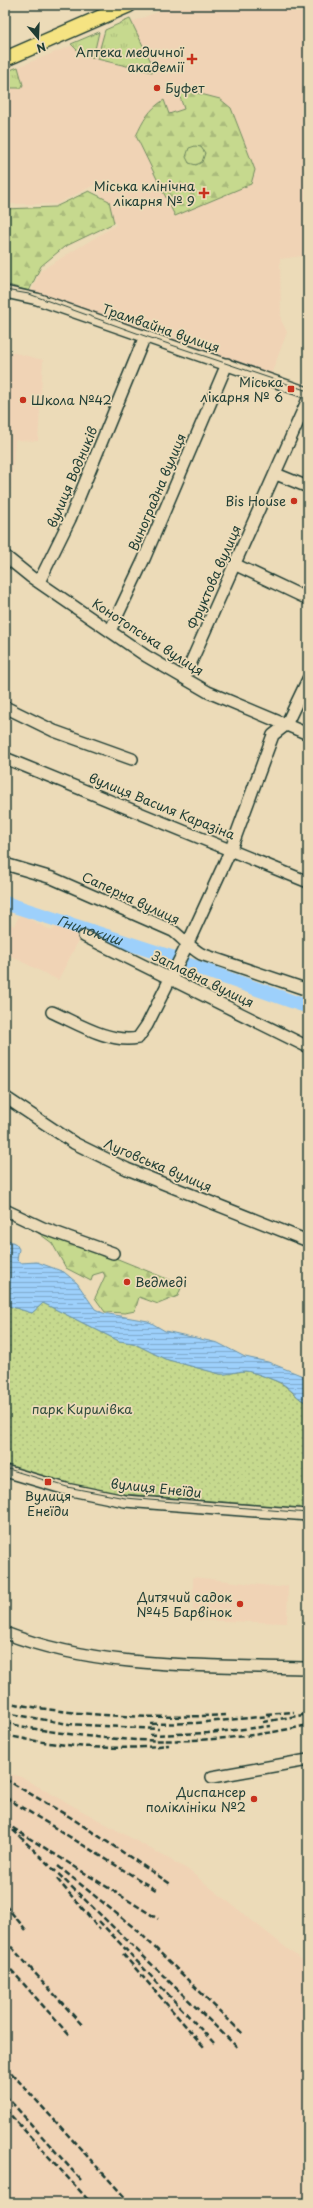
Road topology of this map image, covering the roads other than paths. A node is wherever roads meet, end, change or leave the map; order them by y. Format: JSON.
{"nodes":[{"id":1,"x":129,"y":5,"type":"edge"},
{"id":2,"x":5,"y":59,"type":"edge"},
{"id":3,"x":5,"y":292,"type":"edge"},
{"id":4,"x":145,"y":337,"type":"junction"},
{"id":5,"x":227,"y":365,"type":"junction"},
{"id":6,"x":308,"y":393,"type":"edge"},
{"id":7,"x":308,"y":399,"type":"edge"},
{"id":8,"x":276,"y":474,"type":"junction"},
{"id":9,"x":308,"y":487,"type":"edge"},
{"id":10,"x":5,"y":556,"type":"edge"},
{"id":11,"x":234,"y":564,"type":"junction"},
{"id":12,"x":39,"y":582,"type":"junction"},
{"id":13,"x":308,"y":599,"type":"edge"},
{"id":14,"x":110,"y":631,"type":"junction"},
{"id":15,"x":184,"y":678,"type":"junction"},
{"id":16,"x":308,"y":679,"type":"edge"},
{"id":17,"x":5,"y":707,"type":"edge"},
{"id":18,"x":286,"y":725,"type":"junction"},
{"id":19,"x":308,"y":734,"type":"edge"},
{"id":20,"x":5,"y":758,"type":"edge"},
{"id":21,"x":132,"y":759,"type":"dead end"},
{"id":22,"x":231,"y":849,"type":"junction"},
{"id":23,"x":5,"y":864,"type":"edge"},
{"id":24,"x":308,"y":882,"type":"edge"},
{"id":25,"x":84,"y":936,"type":"dead end"},
{"id":26,"x":188,"y":943,"type":"junction"},
{"id":27,"x":169,"y":977,"type":"junction"},
{"id":28,"x":308,"y":990,"type":"edge"},
{"id":29,"x":52,"y":1012,"type":"dead end"},
{"id":30,"x":308,"y":1047,"type":"edge"},
{"id":31,"x":5,"y":1097,"type":"edge"},
{"id":32,"x":5,"y":1210,"type":"edge"},
{"id":33,"x":308,"y":1241,"type":"edge"},
{"id":34,"x":113,"y":1253,"type":"dead end"},
{"id":35,"x":5,"y":1471,"type":"edge"},
{"id":36,"x":308,"y":1516,"type":"edge"},
{"id":37,"x":5,"y":1633,"type":"edge"},
{"id":38,"x":308,"y":1668,"type":"edge"},
{"id":39,"x":308,"y":1760,"type":"edge"},
{"id":40,"x":212,"y":1777,"type":"dead end"}],
"edges":[{"from":1,"to":2,"type":"main road"},
{"from":3,"to":4,"type":"street","name":"Трамвайна вулиця"},
{"from":4,"to":5,"type":"street","name":"Трамвайна вулиця"},
{"from":4,"to":12,"type":"street","name":"вулиця Водників"},
{"from":5,"to":6,"type":"street","name":"Трамвайна вулиця"},
{"from":5,"to":14,"type":"street","name":"Виноградна вулиця"},
{"from":7,"to":8,"type":"street","name":"Фруктова вулиця"},
{"from":8,"to":9,"type":"street"},
{"from":8,"to":11,"type":"street","name":"Фруктова вулиця"},
{"from":10,"to":12,"type":"street","name":"Конотопська вулиця"},
{"from":11,"to":13,"type":"street"},
{"from":11,"to":15,"type":"street","name":"Фруктова вулиця"},
{"from":12,"to":14,"type":"street","name":"Конотопська вулиця"},
{"from":14,"to":15,"type":"street","name":"Конотопська вулиця"},
{"from":15,"to":18,"type":"street","name":"Конотопська вулиця"},
{"from":16,"to":18,"type":"street"},
{"from":17,"to":21,"type":"street"},
{"from":18,"to":19,"type":"street","name":"Конотопська вулиця"},
{"from":18,"to":22,"type":"street"},
{"from":20,"to":22,"type":"street","name":"вулиця Василя Каразіна"},
{"from":22,"to":24,"type":"street","name":"вулиця Василя Каразіна"},
{"from":22,"to":26,"type":"street"},
{"from":23,"to":26,"type":"street","name":"Саперна вулиця"},
{"from":25,"to":27,"type":"street","name":"Заплавна вулиця"},
{"from":26,"to":27,"type":"street"},
{"from":26,"to":28,"type":"street","name":"Саперна вулиця"},
{"from":27,"to":29,"type":"street"},
{"from":27,"to":30,"type":"street","name":"Заплавна вулиця"},
{"from":31,"to":33,"type":"street","name":"Луговська вулиця"},
{"from":32,"to":34,"type":"street"},
{"from":35,"to":36,"type":"street","name":"вулиця Енеїди"},
{"from":37,"to":38,"type":"street"},
{"from":39,"to":40,"type":"street"}]}
